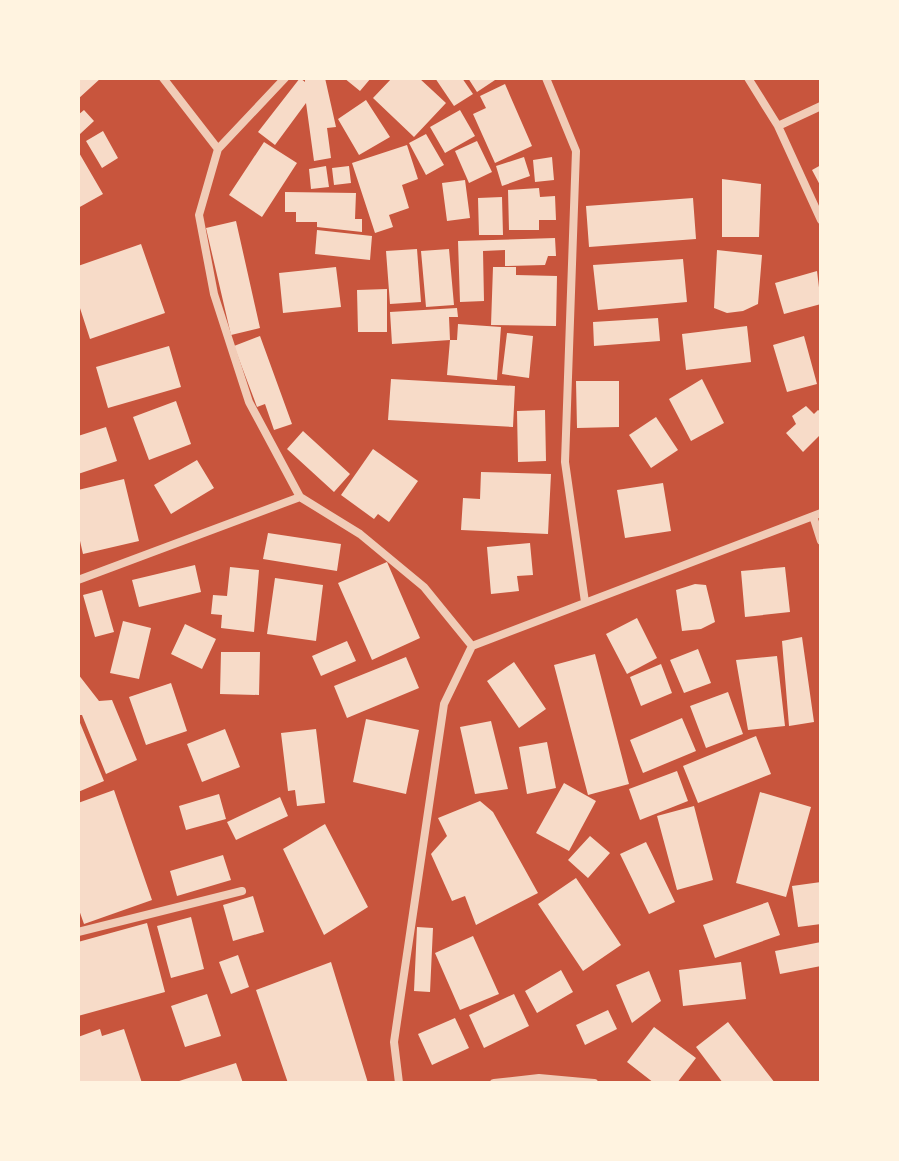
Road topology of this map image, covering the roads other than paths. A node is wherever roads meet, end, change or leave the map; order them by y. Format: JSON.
{"nodes":[{"id":1,"x":163,"y":78,"type":"edge"},
{"id":2,"x":285,"y":78,"type":"edge"},
{"id":3,"x":546,"y":78,"type":"edge"},
{"id":4,"x":748,"y":78,"type":"edge"},
{"id":5,"x":821,"y":106,"type":"edge"},
{"id":6,"x":778,"y":126,"type":"junction"},
{"id":7,"x":218,"y":149,"type":"junction"},
{"id":8,"x":821,"y":220,"type":"edge"},
{"id":9,"x":300,"y":497,"type":"junction"},
{"id":10,"x":817,"y":516,"type":"edge"},
{"id":11,"x":821,"y":541,"type":"edge"},
{"id":12,"x":78,"y":580,"type":"edge"},
{"id":13,"x":585,"y":602,"type":"junction"},
{"id":14,"x":472,"y":646,"type":"junction"},
{"id":15,"x":242,"y":891,"type":"dead end"},
{"id":16,"x":78,"y":932,"type":"edge"},
{"id":17,"x":399,"y":1083,"type":"edge"},
{"id":18,"x":494,"y":1083,"type":"edge"},
{"id":19,"x":594,"y":1083,"type":"edge"}],
"edges":[{"from":1,"to":7,"type":"street"},
{"from":2,"to":7,"type":"street"},
{"from":3,"to":13,"type":"street"},
{"from":4,"to":6,"type":"street"},
{"from":5,"to":6,"type":"street"},
{"from":6,"to":8,"type":"street"},
{"from":7,"to":9,"type":"street"},
{"from":9,"to":12,"type":"street"},
{"from":9,"to":14,"type":"street"},
{"from":10,"to":11,"type":"street"},
{"from":10,"to":13,"type":"street"},
{"from":13,"to":14,"type":"street"},
{"from":14,"to":17,"type":"street"},
{"from":15,"to":16,"type":"street"},
{"from":18,"to":19,"type":"street"}]}
